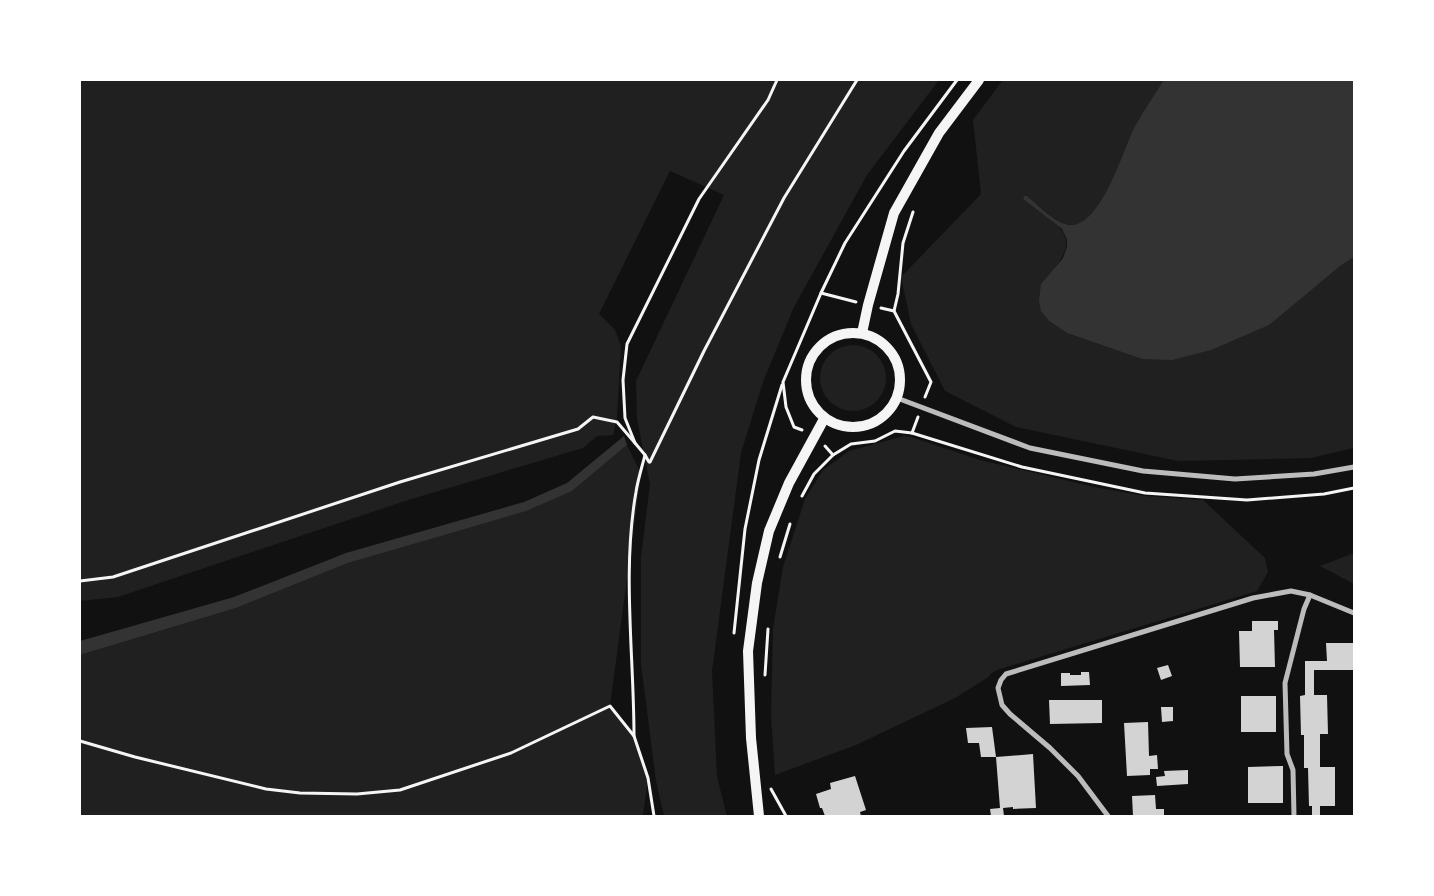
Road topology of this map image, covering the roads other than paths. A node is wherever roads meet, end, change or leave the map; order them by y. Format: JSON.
{"nodes":[{"id":1,"x":979,"y":80,"type":"edge"},
{"id":2,"x":862,"y":333,"type":"junction"},
{"id":3,"x":897,"y":398,"type":"junction"},
{"id":4,"x":824,"y":419,"type":"junction"},
{"id":5,"x":1354,"y":466,"type":"edge"},
{"id":6,"x":1310,"y":595,"type":"junction"},
{"id":7,"x":1354,"y":613,"type":"edge"},
{"id":8,"x":759,"y":816,"type":"edge"},
{"id":9,"x":1108,"y":816,"type":"edge"},
{"id":10,"x":1294,"y":816,"type":"edge"}],
"edges":[{"from":1,"to":2,"type":"main road"},
{"from":2,"to":3,"type":"main road"},
{"from":2,"to":4,"type":"main road"},
{"from":3,"to":4,"type":"main road"},
{"from":3,"to":5,"type":"street"},
{"from":4,"to":8,"type":"main road"},
{"from":6,"to":7,"type":"street"},
{"from":6,"to":9,"type":"street"},
{"from":6,"to":10,"type":"street"}]}
